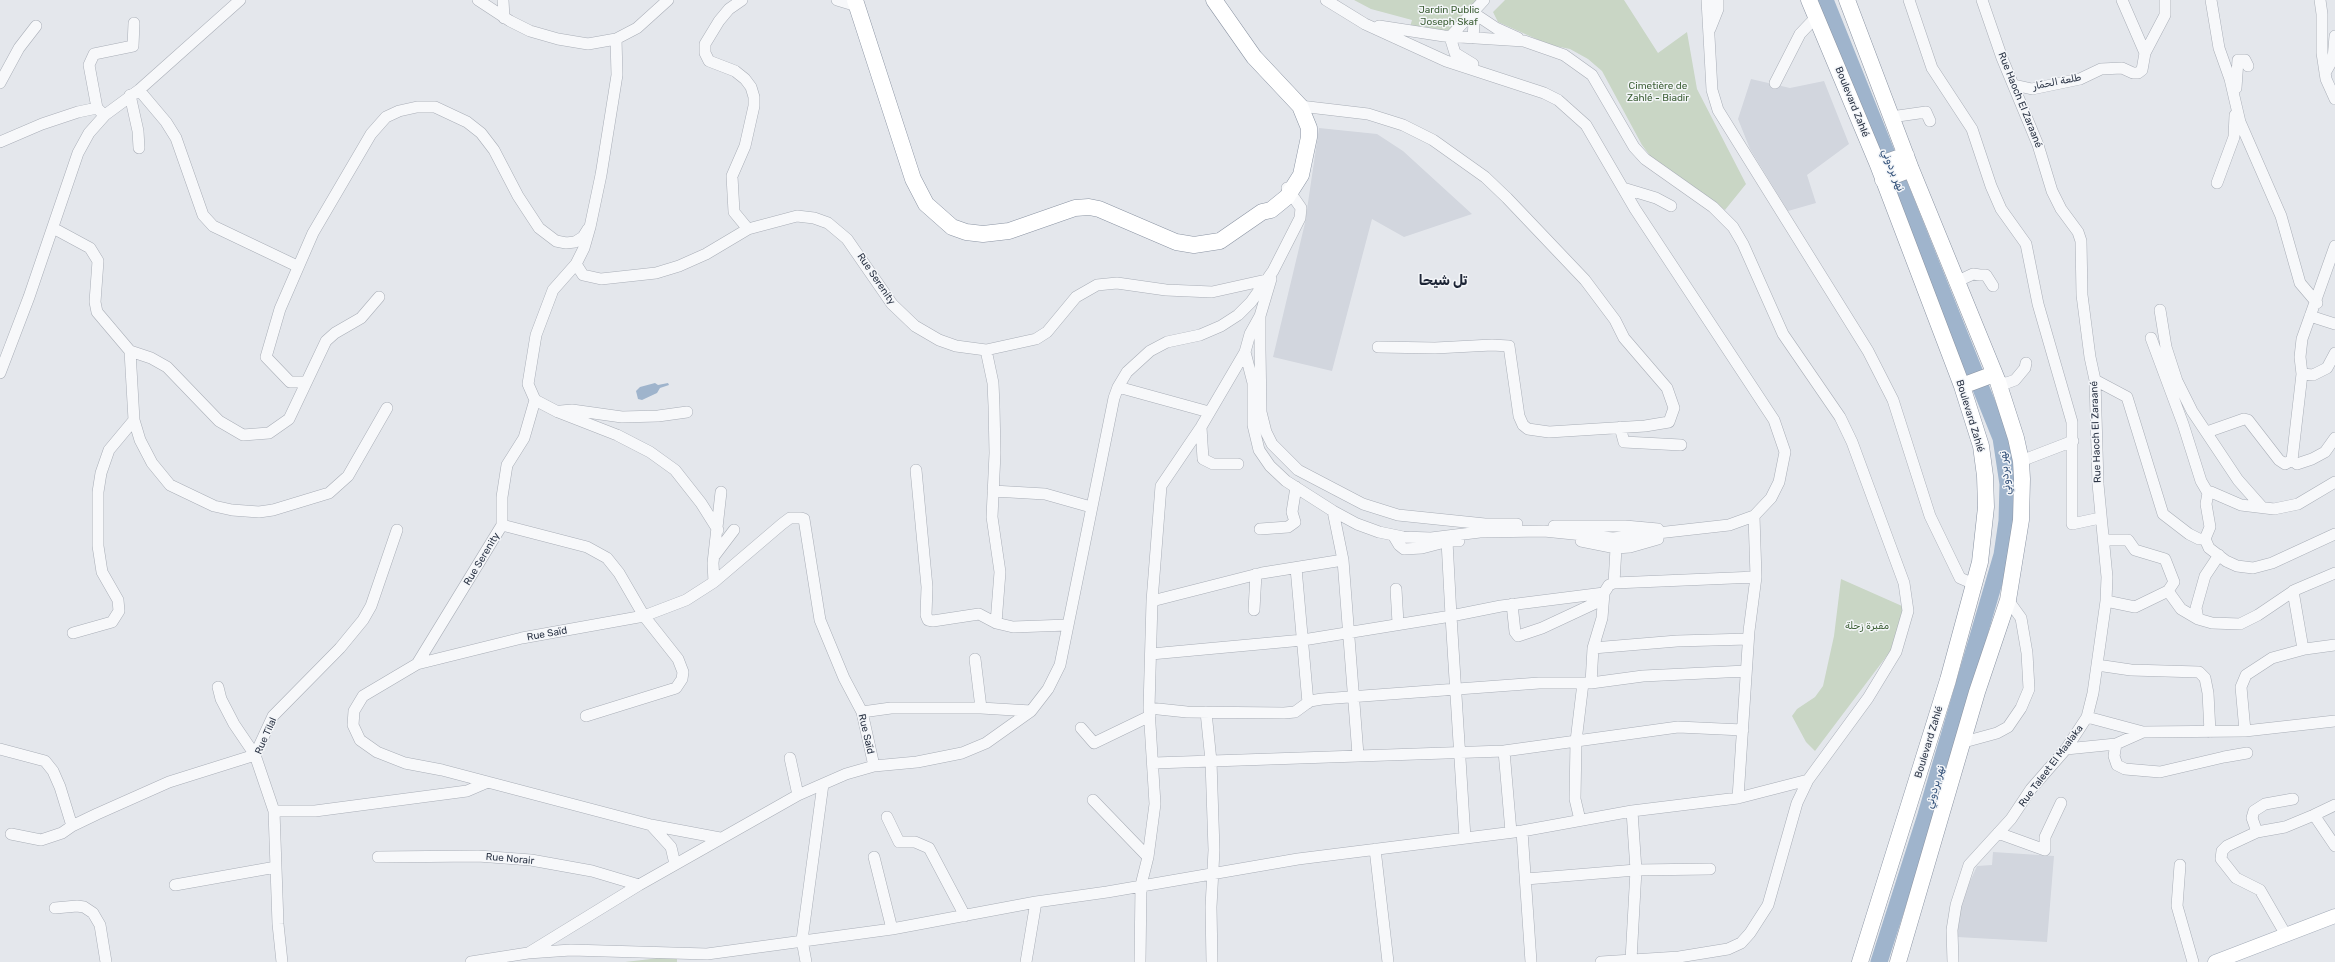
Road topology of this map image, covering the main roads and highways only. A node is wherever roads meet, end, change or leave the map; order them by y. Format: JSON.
{"nodes":[{"id":1,"x":1214,"y":0,"type":"edge"},
{"id":2,"x":1809,"y":0,"type":"edge"},
{"id":3,"x":1847,"y":0,"type":"edge"},
{"id":4,"x":856,"y":3,"type":"edge"},
{"id":5,"x":1894,"y":168,"type":"junction"},
{"id":6,"x":1996,"y":378,"type":"junction"},
{"id":7,"x":1962,"y":386,"type":"junction"},
{"id":8,"x":2335,"y":916,"type":"edge"},
{"id":9,"x":1860,"y":962,"type":"edge"},
{"id":10,"x":1898,"y":962,"type":"edge"},
{"id":11,"x":2215,"y":962,"type":"edge"}],
"edges":[{"from":1,"to":4,"type":"highway"},
{"from":2,"to":5,"type":"highway","name":"Boulevard Zahlé"},
{"from":3,"to":5,"type":"highway","name":"Boulevard Zahlé"},
{"from":5,"to":6,"type":"highway","name":"Boulevard Zahlé"},
{"from":5,"to":7,"type":"highway","name":"Boulevard Zahlé"},
{"from":6,"to":7,"type":"highway"},
{"from":6,"to":10,"type":"highway","name":"Boulevard Zahlé"},
{"from":7,"to":9,"type":"highway","name":"Boulevard Zahlé"},
{"from":8,"to":11,"type":"main road"}]}
